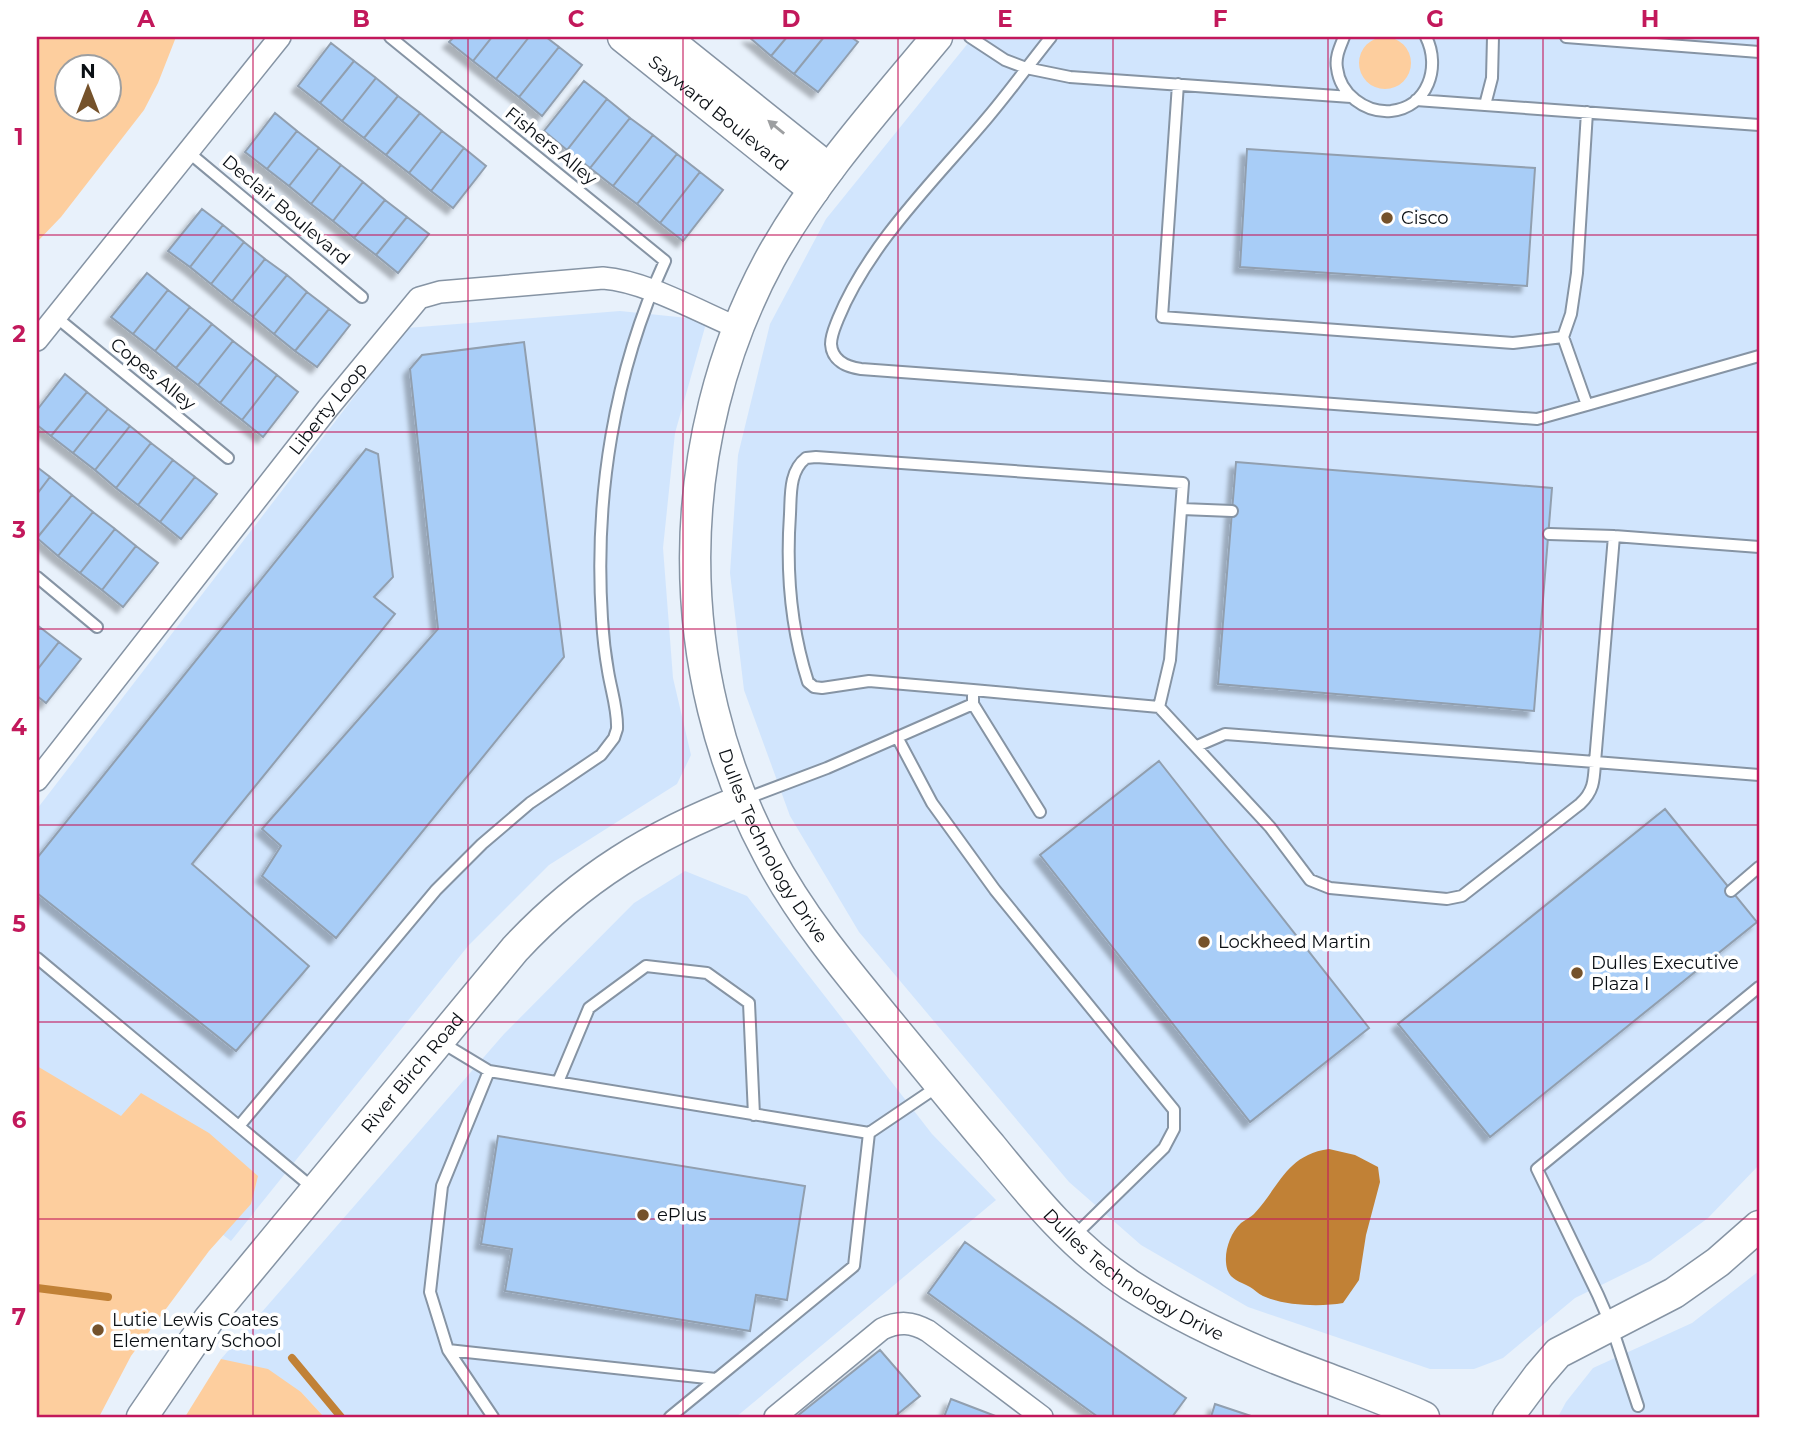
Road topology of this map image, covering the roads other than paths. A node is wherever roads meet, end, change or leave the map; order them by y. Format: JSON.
{"nodes":[{"id":1,"x":280,"y":37,"type":"edge"},
{"id":2,"x":390,"y":37,"type":"edge"},
{"id":3,"x":623,"y":37,"type":"edge"},
{"id":4,"x":664,"y":37,"type":"edge"},
{"id":5,"x":937,"y":37,"type":"edge"},
{"id":6,"x":970,"y":37,"type":"edge"},
{"id":7,"x":1051,"y":37,"type":"edge"},
{"id":8,"x":1344,"y":37,"type":"edge"},
{"id":9,"x":1426,"y":37,"type":"edge"},
{"id":10,"x":1493,"y":37,"type":"edge"},
{"id":11,"x":1566,"y":37,"type":"edge"},
{"id":12,"x":1759,"y":52,"type":"edge"},
{"id":13,"x":1026,"y":68,"type":"junction"},
{"id":14,"x":1178,"y":84,"type":"junction"},
{"id":15,"x":1351,"y":97,"type":"junction"},
{"id":16,"x":1416,"y":100,"type":"junction"},
{"id":17,"x":1485,"y":104,"type":"junction"},
{"id":18,"x":1587,"y":112,"type":"junction"},
{"id":19,"x":1759,"y":125,"type":"edge"},
{"id":20,"x":187,"y":150,"type":"junction"},
{"id":21,"x":821,"y":180,"type":"junction"},
{"id":22,"x":652,"y":291,"type":"junction"},
{"id":23,"x":362,"y":297,"type":"dead end"},
{"id":24,"x":55,"y":317,"type":"junction"},
{"id":25,"x":738,"y":328,"type":"junction"},
{"id":26,"x":1563,"y":337,"type":"junction"},
{"id":27,"x":37,"y":340,"type":"edge"},
{"id":28,"x":1759,"y":356,"type":"edge"},
{"id":29,"x":1587,"y":405,"type":"junction"},
{"id":30,"x":228,"y":458,"type":"dead end"},
{"id":31,"x":1182,"y":509,"type":"junction"},
{"id":32,"x":1232,"y":511,"type":"dead end"},
{"id":33,"x":1549,"y":534,"type":"dead end"},
{"id":34,"x":1614,"y":536,"type":"junction"},
{"id":35,"x":1759,"y":547,"type":"edge"},
{"id":36,"x":37,"y":577,"type":"edge"},
{"id":37,"x":97,"y":626,"type":"dead end"},
{"id":38,"x":973,"y":690,"type":"junction"},
{"id":39,"x":973,"y":704,"type":"junction"},
{"id":40,"x":1158,"y":706,"type":"junction"},
{"id":41,"x":897,"y":737,"type":"junction"},
{"id":42,"x":1197,"y":746,"type":"junction"},
{"id":43,"x":1595,"y":762,"type":"junction"},
{"id":44,"x":1759,"y":775,"type":"edge"},
{"id":45,"x":37,"y":780,"type":"edge"},
{"id":46,"x":743,"y":800,"type":"junction"},
{"id":47,"x":1040,"y":812,"type":"dead end"},
{"id":48,"x":1759,"y":867,"type":"edge"},
{"id":49,"x":1731,"y":891,"type":"dead end"},
{"id":50,"x":37,"y":958,"type":"edge"},
{"id":51,"x":1759,"y":987,"type":"edge"},
{"id":52,"x":439,"y":1040,"type":"junction"},
{"id":53,"x":489,"y":1071,"type":"junction"},
{"id":54,"x":558,"y":1082,"type":"junction"},
{"id":55,"x":940,"y":1085,"type":"junction"},
{"id":56,"x":754,"y":1115,"type":"junction"},
{"id":57,"x":240,"y":1125,"type":"junction"},
{"id":58,"x":869,"y":1133,"type":"junction"},
{"id":59,"x":315,"y":1190,"type":"junction"},
{"id":60,"x":1759,"y":1226,"type":"edge"},
{"id":61,"x":1072,"y":1239,"type":"junction"},
{"id":62,"x":1611,"y":1325,"type":"junction"},
{"id":63,"x":448,"y":1350,"type":"junction"},
{"id":64,"x":716,"y":1379,"type":"junction"},
{"id":65,"x":1638,"y":1406,"type":"dead end"},
{"id":66,"x":142,"y":1417,"type":"edge"},
{"id":67,"x":493,"y":1417,"type":"edge"},
{"id":68,"x":670,"y":1417,"type":"edge"},
{"id":69,"x":775,"y":1417,"type":"edge"},
{"id":70,"x":1042,"y":1417,"type":"edge"},
{"id":71,"x":1424,"y":1417,"type":"edge"},
{"id":72,"x":1508,"y":1417,"type":"edge"}],
"edges":[{"from":1,"to":20,"type":"street"},
{"from":2,"to":22,"type":"lane","name":"Fishers Alley"},
{"from":3,"to":21,"type":"street","name":"Sayward Boulevard"},
{"from":21,"to":4,"type":"street","name":"Sayward Boulevard","one_way":true},
{"from":5,"to":21,"type":"street","name":"Dulles Technology Drive"},
{"from":6,"to":13,"type":"lane"},
{"from":7,"to":13,"type":"lane"},
{"from":8,"to":15,"type":"lane"},
{"from":9,"to":16,"type":"lane"},
{"from":10,"to":17,"type":"lane"},
{"from":11,"to":12,"type":"lane"},
{"from":13,"to":14,"type":"lane"},
{"from":13,"to":29,"type":"lane"},
{"from":14,"to":15,"type":"lane"},
{"from":14,"to":26,"type":"lane"},
{"from":15,"to":16,"type":"lane"},
{"from":16,"to":17,"type":"lane"},
{"from":17,"to":18,"type":"lane"},
{"from":18,"to":19,"type":"lane"},
{"from":18,"to":26,"type":"lane"},
{"from":20,"to":23,"type":"lane","name":"Declair Boulevard"},
{"from":20,"to":24,"type":"street"},
{"from":21,"to":25,"type":"street","name":"Dulles Technology Drive"},
{"from":22,"to":25,"type":"street","name":"Liberty Loop"},
{"from":22,"to":45,"type":"street","name":"Liberty Loop"},
{"from":22,"to":57,"type":"lane"},
{"from":24,"to":27,"type":"street"},
{"from":24,"to":30,"type":"lane","name":"Copes Alley"},
{"from":25,"to":46,"type":"street","name":"Dulles Technology Drive"},
{"from":26,"to":29,"type":"lane"},
{"from":28,"to":29,"type":"lane"},
{"from":31,"to":32,"type":"lane"},
{"from":31,"to":38,"type":"lane"},
{"from":31,"to":40,"type":"lane"},
{"from":33,"to":34,"type":"lane"},
{"from":34,"to":35,"type":"lane"},
{"from":34,"to":43,"type":"lane"},
{"from":36,"to":37,"type":"lane"},
{"from":38,"to":39,"type":"lane"},
{"from":38,"to":40,"type":"lane"},
{"from":39,"to":41,"type":"lane"},
{"from":39,"to":47,"type":"lane"},
{"from":40,"to":42,"type":"lane"},
{"from":41,"to":46,"type":"lane"},
{"from":41,"to":61,"type":"lane"},
{"from":42,"to":43,"type":"lane"},
{"from":42,"to":43,"type":"lane"},
{"from":43,"to":44,"type":"lane"},
{"from":46,"to":52,"type":"street","name":"River Birch Road"},
{"from":46,"to":55,"type":"street","name":"Dulles Technology Drive"},
{"from":48,"to":49,"type":"lane"},
{"from":50,"to":57,"type":"lane"},
{"from":51,"to":62,"type":"lane"},
{"from":52,"to":53,"type":"lane"},
{"from":52,"to":59,"type":"street","name":"River Birch Road"},
{"from":53,"to":54,"type":"lane"},
{"from":53,"to":63,"type":"lane"},
{"from":54,"to":56,"type":"lane"},
{"from":54,"to":56,"type":"lane"},
{"from":55,"to":58,"type":"lane"},
{"from":55,"to":61,"type":"street","name":"Dulles Technology Drive"},
{"from":56,"to":58,"type":"lane"},
{"from":57,"to":59,"type":"lane"},
{"from":58,"to":64,"type":"lane"},
{"from":59,"to":66,"type":"street","name":"River Birch Road"},
{"from":60,"to":62,"type":"street"},
{"from":61,"to":71,"type":"street","name":"Dulles Technology Drive"},
{"from":62,"to":65,"type":"lane"},
{"from":62,"to":72,"type":"street"},
{"from":63,"to":64,"type":"lane"},
{"from":63,"to":67,"type":"lane"},
{"from":64,"to":68,"type":"lane"},
{"from":69,"to":70,"type":"street"}]}
